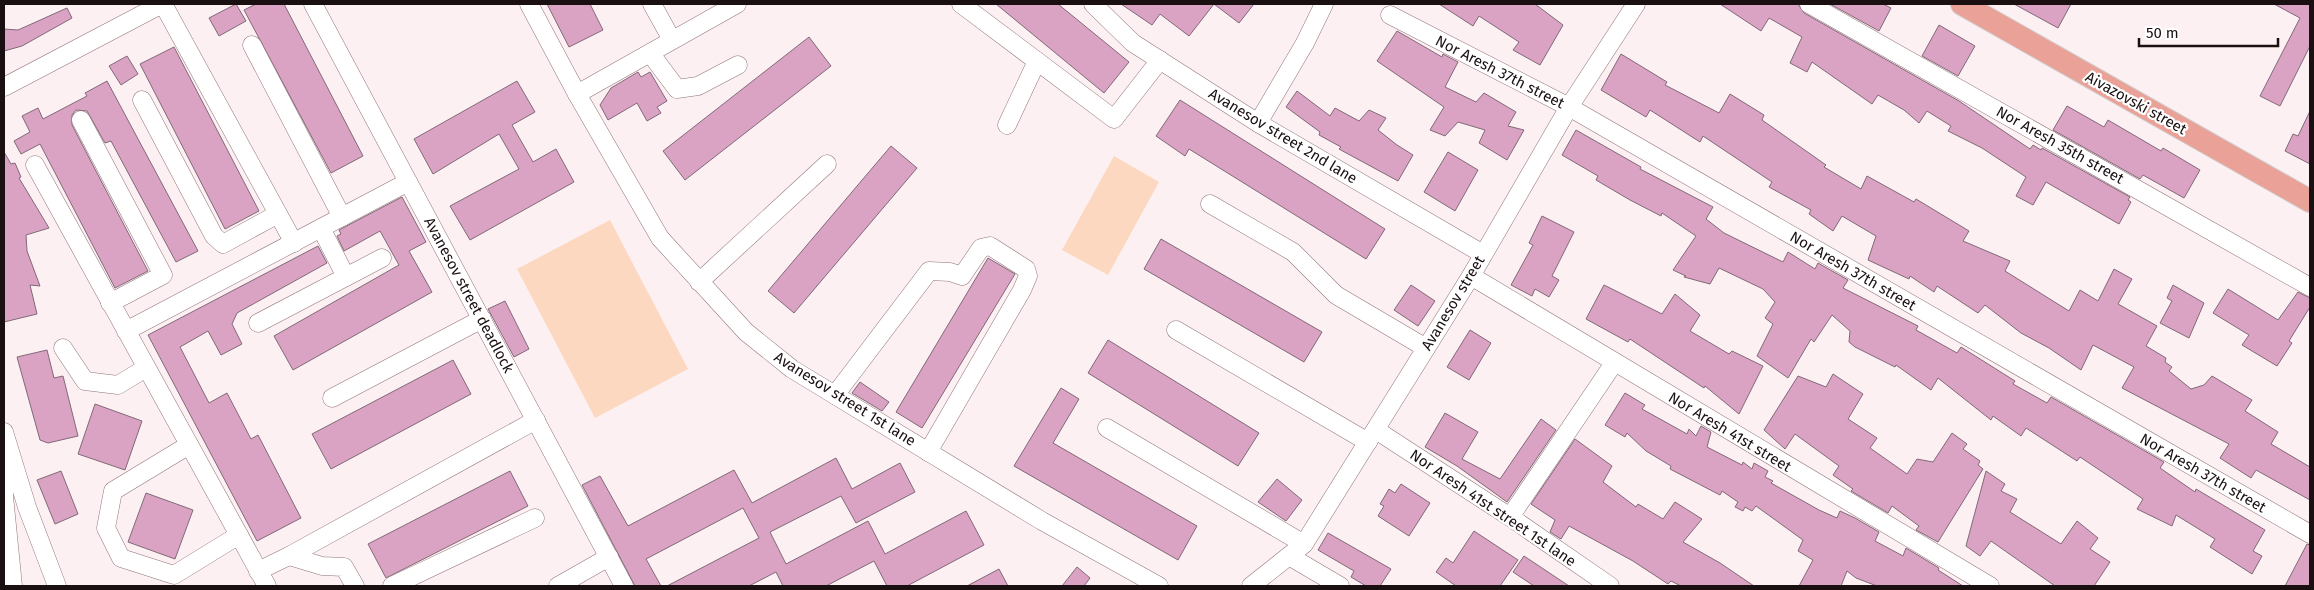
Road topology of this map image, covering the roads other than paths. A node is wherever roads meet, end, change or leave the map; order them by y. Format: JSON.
{"nodes":[{"id":1,"x":163,"y":4,"type":"edge"},
{"id":2,"x":313,"y":4,"type":"edge"},
{"id":3,"x":529,"y":4,"type":"edge"},
{"id":4,"x":652,"y":4,"type":"edge"},
{"id":5,"x":737,"y":4,"type":"edge"},
{"id":6,"x":961,"y":4,"type":"edge"},
{"id":7,"x":1093,"y":4,"type":"edge"},
{"id":8,"x":1324,"y":4,"type":"edge"},
{"id":9,"x":1636,"y":4,"type":"edge"},
{"id":10,"x":1809,"y":4,"type":"edge"},
{"id":11,"x":1962,"y":4,"type":"edge"},
{"id":12,"x":1390,"y":15,"type":"dead end"},
{"id":13,"x":672,"y":40,"type":"junction"},
{"id":14,"x":252,"y":45,"type":"dead end"},
{"id":15,"x":650,"y":52,"type":"junction"},
{"id":16,"x":1160,"y":60,"type":"junction"},
{"id":17,"x":1038,"y":61,"type":"junction"},
{"id":18,"x":738,"y":65,"type":"dead end"},
{"id":19,"x":4,"y":86,"type":"edge"},
{"id":20,"x":577,"y":94,"type":"junction"},
{"id":21,"x":142,"y":100,"type":"dead end"},
{"id":22,"x":1569,"y":107,"type":"junction"},
{"id":23,"x":81,"y":120,"type":"dead end"},
{"id":24,"x":1258,"y":123,"type":"junction"},
{"id":25,"x":1007,"y":125,"type":"dead end"},
{"id":26,"x":827,"y":164,"type":"dead end"},
{"id":27,"x":34,"y":165,"type":"dead end"},
{"id":28,"x":408,"y":182,"type":"junction"},
{"id":29,"x":2310,"y":201,"type":"edge"},
{"id":30,"x":1210,"y":204,"type":"dead end"},
{"id":31,"x":278,"y":214,"type":"junction"},
{"id":32,"x":342,"y":217,"type":"junction"},
{"id":33,"x":321,"y":228,"type":"junction"},
{"id":34,"x":294,"y":242,"type":"junction"},
{"id":35,"x":1483,"y":254,"type":"junction"},
{"id":36,"x":382,"y":258,"type":"dead end"},
{"id":37,"x":1471,"y":276,"type":"junction"},
{"id":38,"x":346,"y":277,"type":"junction"},
{"id":39,"x":700,"y":282,"type":"junction"},
{"id":40,"x":2310,"y":286,"type":"edge"},
{"id":41,"x":110,"y":303,"type":"junction"},
{"id":42,"x":482,"y":319,"type":"junction"},
{"id":43,"x":258,"y":323,"type":"dead end"},
{"id":44,"x":1176,"y":330,"type":"dead end"},
{"id":45,"x":126,"y":331,"type":"junction"},
{"id":46,"x":63,"y":348,"type":"dead end"},
{"id":47,"x":1426,"y":348,"type":"junction"},
{"id":48,"x":1614,"y":363,"type":"junction"},
{"id":49,"x":146,"y":368,"type":"junction"},
{"id":50,"x":835,"y":395,"type":"junction"},
{"id":51,"x":332,"y":398,"type":"dead end"},
{"id":52,"x":536,"y":420,"type":"junction"},
{"id":53,"x":1108,"y":428,"type":"dead end"},
{"id":54,"x":1372,"y":436,"type":"junction"},
{"id":55,"x":5,"y":438,"type":"edge"},
{"id":56,"x":189,"y":445,"type":"junction"},
{"id":57,"x":928,"y":452,"type":"junction"},
{"id":58,"x":1510,"y":517,"type":"junction"},
{"id":59,"x":535,"y":518,"type":"dead end"},
{"id":60,"x":2308,"y":528,"type":"edge"},
{"id":61,"x":239,"y":536,"type":"junction"},
{"id":62,"x":1304,"y":544,"type":"junction"},
{"id":63,"x":289,"y":556,"type":"junction"},
{"id":64,"x":1289,"y":556,"type":"junction"},
{"id":65,"x":608,"y":557,"type":"junction"},
{"id":66,"x":258,"y":571,"type":"junction"},
{"id":67,"x":172,"y":581,"type":"edge"},
{"id":68,"x":13,"y":586,"type":"edge"},
{"id":69,"x":57,"y":586,"type":"edge"},
{"id":70,"x":267,"y":586,"type":"edge"},
{"id":71,"x":355,"y":586,"type":"edge"},
{"id":72,"x":392,"y":586,"type":"edge"},
{"id":73,"x":558,"y":586,"type":"edge"},
{"id":74,"x":624,"y":586,"type":"edge"},
{"id":75,"x":1158,"y":586,"type":"edge"},
{"id":76,"x":1251,"y":586,"type":"edge"},
{"id":77,"x":1337,"y":586,"type":"edge"},
{"id":78,"x":1610,"y":586,"type":"edge"},
{"id":79,"x":1990,"y":586,"type":"edge"}],
"edges":[{"from":1,"to":19,"type":"street"},
{"from":1,"to":31,"type":"street"},
{"from":2,"to":28,"type":"street","name":"Avanesov street deadlock"},
{"from":3,"to":20,"type":"street","name":"Avanesov street 1st lane"},
{"from":4,"to":13,"type":"street"},
{"from":5,"to":13,"type":"street"},
{"from":6,"to":17,"type":"street"},
{"from":7,"to":16,"type":"street","name":"Avanesov street 2nd lane"},
{"from":8,"to":24,"type":"street"},
{"from":9,"to":22,"type":"street","name":"Avanesov street"},
{"from":10,"to":40,"type":"street","name":"Nor Aresh 35th street"},
{"from":11,"to":29,"type":"main road","name":"Aivazovski street"},
{"from":12,"to":22,"type":"street","name":"Nor Aresh 37th street"},
{"from":13,"to":15,"type":"street"},
{"from":14,"to":32,"type":"street"},
{"from":15,"to":18,"type":"street"},
{"from":15,"to":20,"type":"street"},
{"from":16,"to":17,"type":"street"},
{"from":16,"to":24,"type":"street","name":"Avanesov street 2nd lane"},
{"from":17,"to":25,"type":"street"},
{"from":20,"to":39,"type":"street","name":"Avanesov street 1st lane"},
{"from":21,"to":31,"type":"street"},
{"from":22,"to":35,"type":"street","name":"Avanesov street"},
{"from":22,"to":60,"type":"street","name":"Nor Aresh 37th street"},
{"from":23,"to":41,"type":"street"},
{"from":24,"to":35,"type":"street","name":"Avanesov street 2nd lane"},
{"from":26,"to":39,"type":"street"},
{"from":27,"to":41,"type":"street"},
{"from":28,"to":32,"type":"street"},
{"from":28,"to":42,"type":"street","name":"Avanesov street deadlock"},
{"from":30,"to":47,"type":"street"},
{"from":31,"to":34,"type":"street"},
{"from":32,"to":33,"type":"street"},
{"from":33,"to":34,"type":"street"},
{"from":33,"to":38,"type":"street"},
{"from":34,"to":45,"type":"street"},
{"from":35,"to":37,"type":"street","name":"Avanesov street"},
{"from":36,"to":38,"type":"street"},
{"from":37,"to":47,"type":"street","name":"Avanesov street"},
{"from":37,"to":48,"type":"street","name":"Nor Aresh 41st street"},
{"from":38,"to":43,"type":"street"},
{"from":39,"to":50,"type":"street","name":"Avanesov street 1st lane"},
{"from":41,"to":45,"type":"street"},
{"from":42,"to":51,"type":"street"},
{"from":42,"to":52,"type":"street","name":"Avanesov street deadlock"},
{"from":44,"to":54,"type":"street","name":"Nor Aresh 41st street 1st lane"},
{"from":45,"to":49,"type":"street"},
{"from":46,"to":49,"type":"street"},
{"from":47,"to":54,"type":"street","name":"Avanesov street"},
{"from":48,"to":58,"type":"street"},
{"from":48,"to":79,"type":"street","name":"Nor Aresh 41st street"},
{"from":49,"to":56,"type":"street"},
{"from":50,"to":57,"type":"street","name":"Avanesov street 1st lane"},
{"from":50,"to":57,"type":"street"},
{"from":52,"to":63,"type":"street"},
{"from":52,"to":65,"type":"street","name":"Avanesov street deadlock"},
{"from":53,"to":62,"type":"street"},
{"from":54,"to":58,"type":"street","name":"Nor Aresh 41st street 1st lane"},
{"from":54,"to":62,"type":"street","name":"Avanesov street"},
{"from":55,"to":68,"type":"street"},
{"from":55,"to":69,"type":"street"},
{"from":56,"to":61,"type":"street"},
{"from":56,"to":67,"type":"street"},
{"from":57,"to":75,"type":"street","name":"Avanesov street 1st lane"},
{"from":58,"to":78,"type":"street","name":"Nor Aresh 41st street 1st lane"},
{"from":59,"to":72,"type":"street"},
{"from":61,"to":66,"type":"street"},
{"from":61,"to":67,"type":"street"},
{"from":62,"to":64,"type":"street","name":"Avanesov street"},
{"from":63,"to":66,"type":"street"},
{"from":63,"to":71,"type":"street"},
{"from":64,"to":76,"type":"street","name":"Avanesov street"},
{"from":64,"to":77,"type":"street"},
{"from":65,"to":73,"type":"street"},
{"from":65,"to":74,"type":"street","name":"Avanesov street deadlock"},
{"from":66,"to":70,"type":"street"}]}
